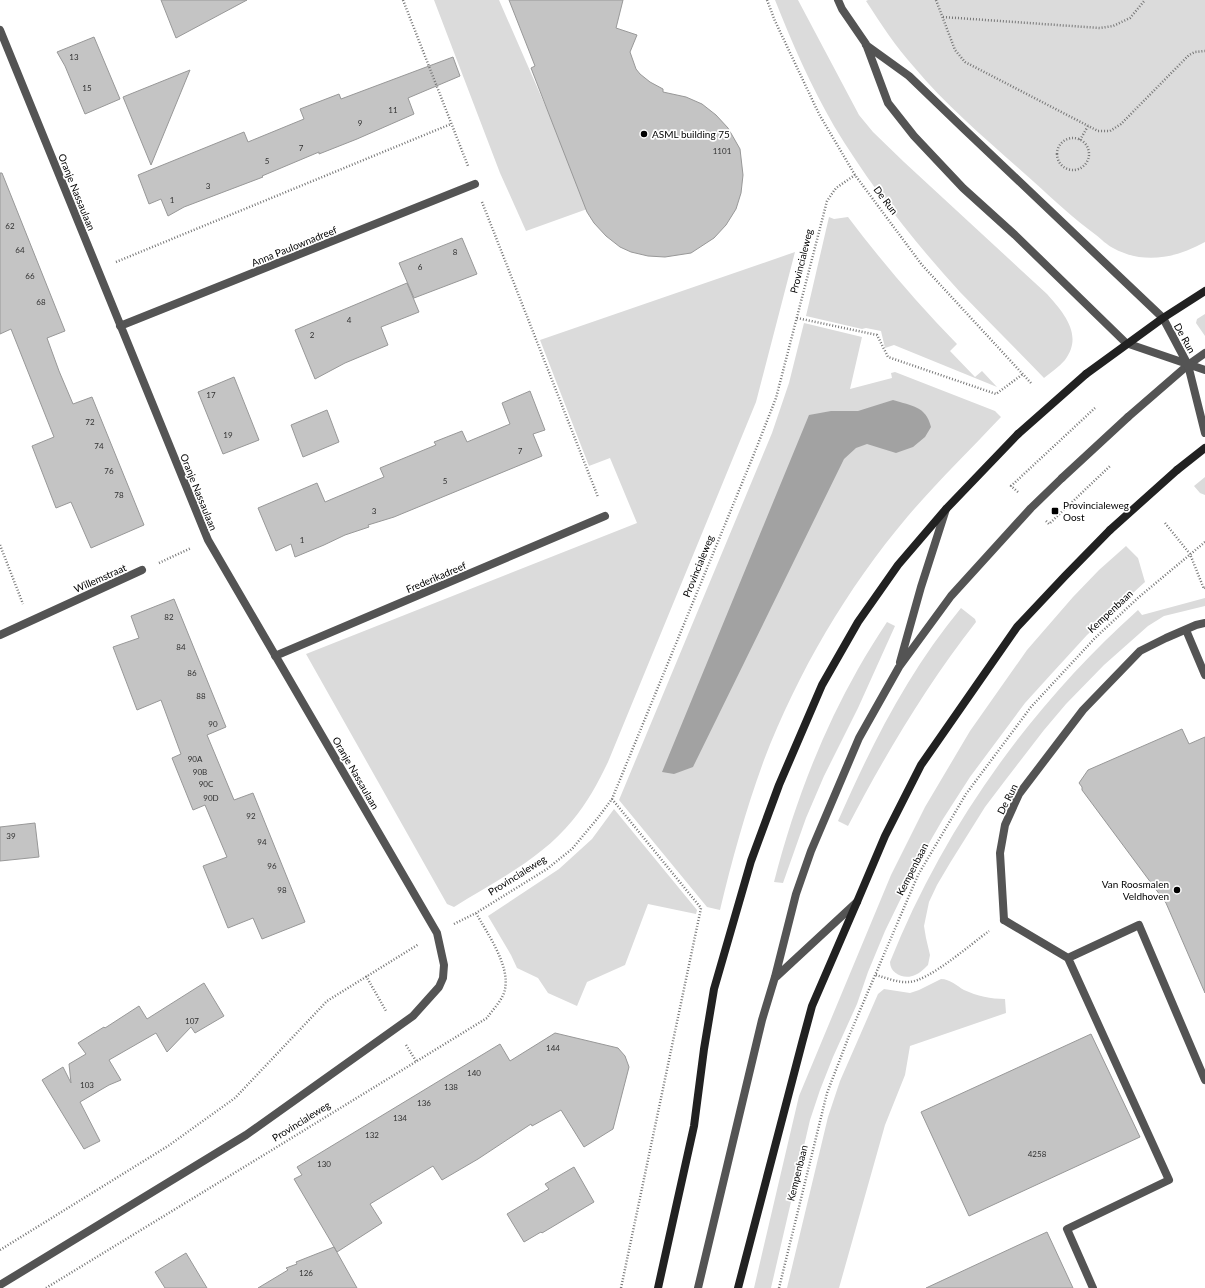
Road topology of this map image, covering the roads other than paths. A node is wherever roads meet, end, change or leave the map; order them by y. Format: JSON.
{"nodes":[{"id":1,"x":838,"y":0,"type":"edge"},
{"id":2,"x":0,"y":30,"type":"edge"},
{"id":3,"x":866,"y":44,"type":"junction"},
{"id":4,"x":475,"y":184,"type":"road end"},
{"id":5,"x":1205,"y":291,"type":"edge"},
{"id":6,"x":1163,"y":318,"type":"junction"},
{"id":7,"x":120,"y":326,"type":"junction"},
{"id":8,"x":1126,"y":344,"type":"junction"},
{"id":9,"x":1205,"y":353,"type":"edge"},
{"id":10,"x":1188,"y":365,"type":"junction"},
{"id":11,"x":1205,"y":370,"type":"edge"},
{"id":12,"x":1205,"y":433,"type":"edge"},
{"id":13,"x":1205,"y":448,"type":"edge"},
{"id":14,"x":946,"y":509,"type":"junction"},
{"id":15,"x":605,"y":516,"type":"road end"},
{"id":16,"x":142,"y":570,"type":"road end"},
{"id":17,"x":1205,"y":623,"type":"edge"},
{"id":18,"x":1186,"y":630,"type":"junction"},
{"id":19,"x":0,"y":635,"type":"edge"},
{"id":20,"x":275,"y":656,"type":"junction"},
{"id":21,"x":899,"y":667,"type":"junction"},
{"id":22,"x":1205,"y":674,"type":"edge"},
{"id":23,"x":857,"y":902,"type":"junction"},
{"id":24,"x":437,"y":933,"type":"joint"},
{"id":25,"x":1068,"y":958,"type":"junction"},
{"id":26,"x":775,"y":977,"type":"junction"},
{"id":27,"x":1205,"y":1080,"type":"edge"},
{"id":28,"x":0,"y":1285,"type":"edge"},
{"id":29,"x":658,"y":1288,"type":"edge"},
{"id":30,"x":698,"y":1288,"type":"edge"},
{"id":31,"x":738,"y":1288,"type":"edge"},
{"id":32,"x":1093,"y":1288,"type":"edge"}],
"edges":[{"from":1,"to":3,"type":"street","name":"De Run"},
{"from":2,"to":7,"type":"street","name":"Oranje Nassaulaan"},
{"from":3,"to":6,"type":"street","name":"De Run"},
{"from":3,"to":8,"type":"street","name":"De Run"},
{"from":4,"to":7,"type":"street","name":"Anna Paulownadreef"},
{"from":5,"to":6,"type":"main road"},
{"from":6,"to":8,"type":"main road"},
{"from":6,"to":10,"type":"street","name":"De Run"},
{"from":7,"to":20,"type":"street","name":"Oranje Nassaulaan"},
{"from":8,"to":10,"type":"street","name":"De Run"},
{"from":8,"to":14,"type":"main road","bridge":true},
{"from":9,"to":10,"type":"street"},
{"from":10,"to":11,"type":"street","name":"De Run"},
{"from":10,"to":12,"type":"street","name":"De Run"},
{"from":10,"to":21,"type":"street","bridge":true},
{"from":13,"to":23,"type":"main road","bridge":true},
{"from":14,"to":21,"type":"street"},
{"from":14,"to":29,"type":"main road"},
{"from":15,"to":20,"type":"street","name":"Frederikadreef"},
{"from":16,"to":19,"type":"street","name":"Willemstraat"},
{"from":17,"to":18,"type":"street","name":"De Run"},
{"from":18,"to":22,"type":"street"},
{"from":18,"to":25,"type":"street","name":"De Run"},
{"from":20,"to":24,"type":"street","name":"Oranje Nassaulaan"},
{"from":21,"to":26,"type":"street"},
{"from":23,"to":26,"type":"street"},
{"from":23,"to":31,"type":"main road"},
{"from":24,"to":28,"type":"street","name":"Provincialeweg"},
{"from":25,"to":27,"type":"street"},
{"from":25,"to":32,"type":"street"},
{"from":26,"to":30,"type":"street"}]}
